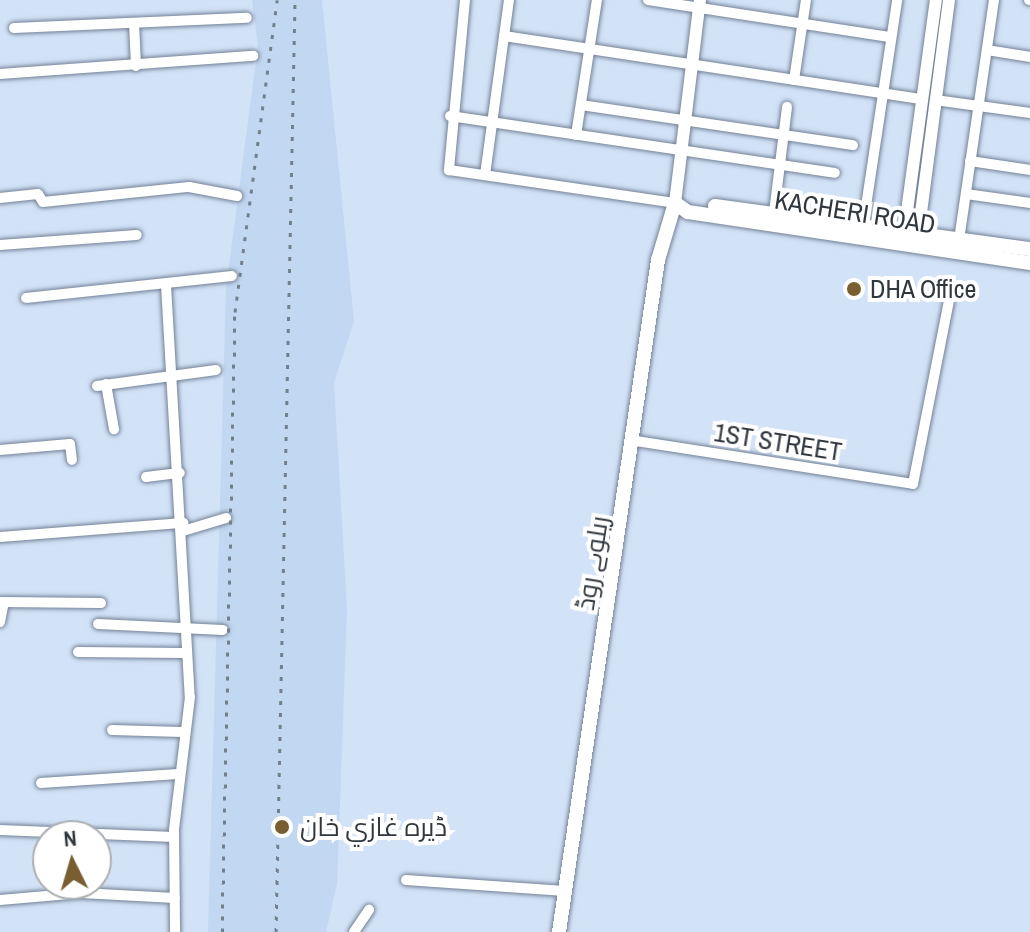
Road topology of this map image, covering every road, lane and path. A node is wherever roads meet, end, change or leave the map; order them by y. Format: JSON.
{"nodes":[{"id":1,"x":465,"y":0,"type":"edge"},
{"id":2,"x":509,"y":0,"type":"edge"},
{"id":3,"x":597,"y":0,"type":"edge"},
{"id":4,"x":648,"y":0,"type":"edge"},
{"id":5,"x":806,"y":0,"type":"edge"},
{"id":6,"x":897,"y":0,"type":"edge"},
{"id":7,"x":936,"y":0,"type":"edge"},
{"id":8,"x":949,"y":0,"type":"edge"},
{"id":9,"x":994,"y":0,"type":"edge"},
{"id":10,"x":699,"y":4,"type":"edge"},
{"id":11,"x":247,"y":18,"type":"dead end"},
{"id":12,"x":134,"y":23,"type":"junction"},
{"id":13,"x":803,"y":24,"type":"junction"},
{"id":14,"x":14,"y":28,"type":"dead end"},
{"id":15,"x":504,"y":36,"type":"junction"},
{"id":16,"x":891,"y":37,"type":"junction"},
{"id":17,"x":589,"y":49,"type":"junction"},
{"id":18,"x":987,"y":50,"type":"junction"},
{"id":19,"x":253,"y":56,"type":"dead end"},
{"id":20,"x":1030,"y":57,"type":"edge"},
{"id":21,"x":690,"y":64,"type":"junction"},
{"id":22,"x":136,"y":66,"type":"junction"},
{"id":23,"x":0,"y":74,"type":"edge"},
{"id":24,"x":794,"y":80,"type":"junction"},
{"id":25,"x":883,"y":93,"type":"junction"},
{"id":26,"x":929,"y":99,"type":"junction"},
{"id":27,"x":581,"y":105,"type":"junction"},
{"id":28,"x":979,"y":106,"type":"junction"},
{"id":29,"x":787,"y":107,"type":"dead end"},
{"id":30,"x":1030,"y":113,"type":"edge"},
{"id":31,"x":450,"y":116,"type":"junction"},
{"id":32,"x":681,"y":120,"type":"junction"},
{"id":33,"x":492,"y":122,"type":"junction"},
{"id":34,"x":576,"y":135,"type":"junction"},
{"id":35,"x":783,"y":135,"type":"junction"},
{"id":36,"x":853,"y":145,"type":"dead end"},
{"id":37,"x":679,"y":150,"type":"junction"},
{"id":38,"x":970,"y":161,"type":"junction"},
{"id":39,"x":778,"y":166,"type":"junction"},
{"id":40,"x":1030,"y":170,"type":"edge"},
{"id":41,"x":835,"y":173,"type":"dead end"},
{"id":42,"x":485,"y":175,"type":"junction"},
{"id":43,"x":966,"y":194,"type":"junction"},
{"id":44,"x":237,"y":196,"type":"dead end"},
{"id":45,"x":0,"y":198,"type":"edge"},
{"id":46,"x":675,"y":203,"type":"junction"},
{"id":47,"x":1030,"y":203,"type":"edge"},
{"id":48,"x":774,"y":213,"type":"junction"},
{"id":49,"x":863,"y":226,"type":"junction"},
{"id":50,"x":137,"y":235,"type":"dead end"},
{"id":51,"x":910,"y":238,"type":"junction"},
{"id":52,"x":959,"y":240,"type":"junction"},
{"id":53,"x":0,"y":245,"type":"edge"},
{"id":54,"x":1030,"y":249,"type":"edge"},
{"id":55,"x":1030,"y":263,"type":"edge"},
{"id":56,"x":232,"y":276,"type":"dead end"},
{"id":57,"x":166,"y":285,"type":"junction"},
{"id":58,"x":951,"y":290,"type":"dead end"},
{"id":59,"x":26,"y":298,"type":"dead end"},
{"id":60,"x":216,"y":370,"type":"dead end"},
{"id":61,"x":171,"y":374,"type":"junction"},
{"id":62,"x":114,"y":429,"type":"dead end"},
{"id":63,"x":636,"y":441,"type":"junction"},
{"id":64,"x":0,"y":450,"type":"edge"},
{"id":65,"x":72,"y":460,"type":"dead end"},
{"id":66,"x":180,"y":473,"type":"junction"},
{"id":67,"x":146,"y":477,"type":"dead end"},
{"id":68,"x":226,"y":518,"type":"dead end"},
{"id":69,"x":183,"y":527,"type":"junction"},
{"id":70,"x":0,"y":537,"type":"edge"},
{"id":71,"x":2,"y":602,"type":"edge"},
{"id":72,"x":101,"y":603,"type":"dead end"},
{"id":73,"x":0,"y":622,"type":"edge"},
{"id":74,"x":98,"y":624,"type":"dead end"},
{"id":75,"x":183,"y":627,"type":"junction"},
{"id":76,"x":223,"y":630,"type":"dead end"},
{"id":77,"x":78,"y":652,"type":"dead end"},
{"id":78,"x":183,"y":653,"type":"junction"},
{"id":79,"x":112,"y":730,"type":"dead end"},
{"id":80,"x":182,"y":732,"type":"junction"},
{"id":81,"x":178,"y":774,"type":"junction"},
{"id":82,"x":41,"y":783,"type":"dead end"},
{"id":83,"x":0,"y":830,"type":"edge"},
{"id":84,"x":174,"y":837,"type":"junction"},
{"id":85,"x":406,"y":880,"type":"dead end"},
{"id":86,"x":565,"y":891,"type":"junction"},
{"id":87,"x":175,"y":898,"type":"junction"},
{"id":88,"x":0,"y":900,"type":"edge"},
{"id":89,"x":369,"y":910,"type":"dead end"},
{"id":90,"x":175,"y":932,"type":"edge"},
{"id":91,"x":354,"y":932,"type":"edge"},
{"id":92,"x":559,"y":932,"type":"edge"}],
"edges":[{"from":1,"to":31,"type":"street"},
{"from":2,"to":15,"type":"street"},
{"from":3,"to":17,"type":"street"},
{"from":4,"to":10,"type":"street"},
{"from":5,"to":13,"type":"street"},
{"from":6,"to":16,"type":"street"},
{"from":7,"to":26,"type":"street"},
{"from":8,"to":26,"type":"street"},
{"from":9,"to":18,"type":"street"},
{"from":10,"to":13,"type":"street"},
{"from":10,"to":21,"type":"street"},
{"from":11,"to":12,"type":"street"},
{"from":12,"to":14,"type":"street"},
{"from":12,"to":22,"type":"street"},
{"from":13,"to":16,"type":"street"},
{"from":13,"to":24,"type":"street"},
{"from":15,"to":17,"type":"street"},
{"from":15,"to":33,"type":"street"},
{"from":16,"to":25,"type":"street"},
{"from":17,"to":21,"type":"street"},
{"from":17,"to":27,"type":"street"},
{"from":18,"to":20,"type":"street"},
{"from":18,"to":28,"type":"street"},
{"from":19,"to":22,"type":"street"},
{"from":21,"to":24,"type":"street"},
{"from":21,"to":32,"type":"street"},
{"from":22,"to":23,"type":"street"},
{"from":24,"to":25,"type":"street"},
{"from":25,"to":26,"type":"street"},
{"from":25,"to":49,"type":"street"},
{"from":26,"to":28,"type":"street"},
{"from":26,"to":51,"type":"street"},
{"from":27,"to":32,"type":"street"},
{"from":27,"to":34,"type":"street"},
{"from":28,"to":30,"type":"street"},
{"from":28,"to":38,"type":"street"},
{"from":29,"to":35,"type":"street"},
{"from":31,"to":33,"type":"street"},
{"from":31,"to":42,"type":"street","name":"KACHERI ROAD"},
{"from":32,"to":35,"type":"street"},
{"from":32,"to":37,"type":"street"},
{"from":33,"to":34,"type":"street"},
{"from":33,"to":42,"type":"street"},
{"from":34,"to":37,"type":"street"},
{"from":35,"to":36,"type":"street"},
{"from":35,"to":39,"type":"street"},
{"from":37,"to":39,"type":"street"},
{"from":37,"to":46,"type":"street"},
{"from":38,"to":40,"type":"street"},
{"from":38,"to":43,"type":"street"},
{"from":39,"to":41,"type":"street"},
{"from":39,"to":48,"type":"street"},
{"from":42,"to":46,"type":"street","name":"KACHERI ROAD"},
{"from":43,"to":47,"type":"street"},
{"from":43,"to":52,"type":"street"},
{"from":44,"to":45,"type":"street"},
{"from":46,"to":48,"type":"main road","name":"KACHERI ROAD"},
{"from":46,"to":51,"type":"main road","name":"KACHERI ROAD"},
{"from":46,"to":63,"type":"main road","name":"ریلوے روڈ"},
{"from":48,"to":49,"type":"main road","name":"KACHERI ROAD"},
{"from":49,"to":51,"type":"main road","name":"KACHERI ROAD"},
{"from":50,"to":53,"type":"street"},
{"from":51,"to":52,"type":"main road","name":"KACHERI ROAD"},
{"from":51,"to":55,"type":"main road","name":"KACHERI ROAD"},
{"from":52,"to":54,"type":"main road","name":"KACHERI ROAD"},
{"from":56,"to":57,"type":"street"},
{"from":57,"to":59,"type":"street"},
{"from":57,"to":61,"type":"street"},
{"from":58,"to":63,"type":"street","name":"1ST STREET"},
{"from":60,"to":61,"type":"street"},
{"from":61,"to":62,"type":"street"},
{"from":61,"to":66,"type":"street"},
{"from":63,"to":86,"type":"main road","name":"ریلوے روڈ"},
{"from":64,"to":65,"type":"street"},
{"from":66,"to":67,"type":"street"},
{"from":66,"to":69,"type":"street"},
{"from":68,"to":69,"type":"street"},
{"from":69,"to":70,"type":"street"},
{"from":69,"to":75,"type":"street"},
{"from":71,"to":72,"type":"street"},
{"from":71,"to":73,"type":"street"},
{"from":74,"to":75,"type":"street"},
{"from":75,"to":76,"type":"street"},
{"from":75,"to":78,"type":"street"},
{"from":77,"to":78,"type":"street"},
{"from":78,"to":80,"type":"street"},
{"from":79,"to":80,"type":"street"},
{"from":80,"to":81,"type":"street"},
{"from":81,"to":82,"type":"street"},
{"from":81,"to":84,"type":"street"},
{"from":83,"to":84,"type":"street"},
{"from":84,"to":87,"type":"street"},
{"from":85,"to":86,"type":"street"},
{"from":86,"to":92,"type":"main road","name":"ریلوے روڈ"},
{"from":87,"to":88,"type":"street"},
{"from":87,"to":90,"type":"street"},
{"from":89,"to":91,"type":"street"}]}
